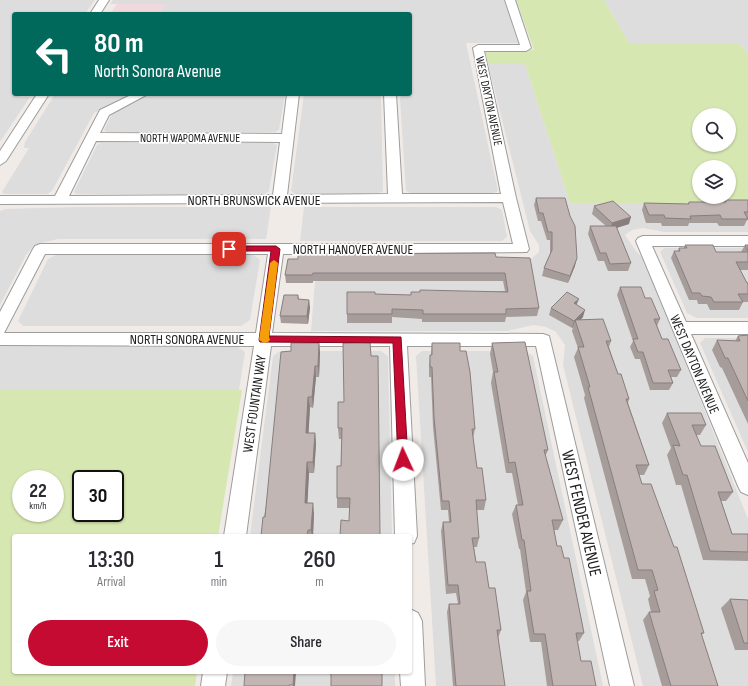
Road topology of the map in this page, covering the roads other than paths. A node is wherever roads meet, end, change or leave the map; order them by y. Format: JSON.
{"nodes":[{"id":1,"x":104,"y":0,"type":"edge"},
{"id":2,"x":510,"y":0,"type":"edge"},
{"id":3,"x":96,"y":12,"type":"edge"},
{"id":4,"x":42,"y":96,"type":"edge"},
{"id":5,"x":138,"y":96,"type":"edge"},
{"id":6,"x":293,"y":96,"type":"edge"},
{"id":7,"x":390,"y":96,"type":"edge"},
{"id":8,"x":92,"y":137,"type":"junction"},
{"id":9,"x":288,"y":138,"type":"junction"},
{"id":10,"x":0,"y":161,"type":"edge"},
{"id":11,"x":509,"y":198,"type":"junction"},
{"id":12,"x":395,"y":199,"type":"junction"},
{"id":13,"x":0,"y":200,"type":"edge"},
{"id":14,"x":60,"y":200,"type":"junction"},
{"id":15,"x":279,"y":200,"type":"junction"},
{"id":16,"x":748,"y":241,"type":"edge"},
{"id":17,"x":276,"y":249,"type":"junction"},
{"id":18,"x":522,"y":249,"type":"joint"},
{"id":19,"x":0,"y":328,"type":"edge"},
{"id":20,"x":680,"y":328,"type":"junction"},
{"id":21,"x":748,"y":328,"type":"edge"},
{"id":22,"x":0,"y":339,"type":"edge"},
{"id":23,"x":264,"y":340,"type":"junction"},
{"id":24,"x":398,"y":340,"type":"junction"},
{"id":25,"x":543,"y":340,"type":"joint"},
{"id":26,"x":748,"y":486,"type":"edge"},
{"id":27,"x":235,"y":534,"type":"edge"},
{"id":28,"x":406,"y":534,"type":"edge"},
{"id":29,"x":412,"y":664,"type":"edge"},
{"id":30,"x":215,"y":674,"type":"edge"},
{"id":31,"x":213,"y":686,"type":"edge"},
{"id":32,"x":413,"y":686,"type":"edge"},
{"id":33,"x":622,"y":686,"type":"edge"}],
"edges":[{"from":1,"to":3,"type":"street"},
{"from":2,"to":11,"type":"street","name":"WEST DAYTON AVENUE"},
{"from":4,"to":10,"type":"street"},
{"from":5,"to":8,"type":"street"},
{"from":6,"to":9,"type":"street"},
{"from":7,"to":12,"type":"street"},
{"from":8,"to":9,"type":"street","name":"NORTH WAPOMA AVENUE"},
{"from":8,"to":14,"type":"street"},
{"from":9,"to":15,"type":"street"},
{"from":11,"to":12,"type":"street","name":"NORTH BRUNSWICK AVENUE"},
{"from":11,"to":18,"type":"street","name":"WEST DAYTON AVENUE"},
{"from":12,"to":15,"type":"street","name":"NORTH BRUNSWICK AVENUE"},
{"from":13,"to":14,"type":"street","name":"NORTH BRUNSWICK AVENUE"},
{"from":14,"to":15,"type":"street","name":"NORTH BRUNSWICK AVENUE"},
{"from":16,"to":20,"type":"street","name":"WEST DAYTON AVENUE"},
{"from":17,"to":18,"type":"street","name":"NORTH HANOVER AVENUE"},
{"from":17,"to":19,"type":"street","name":"NORTH HANOVER AVENUE"},
{"from":17,"to":23,"type":"street","name":"WEST FOUNTAIN WAY"},
{"from":20,"to":21,"type":"street"},
{"from":20,"to":26,"type":"street","name":"WEST DAYTON AVENUE"},
{"from":22,"to":23,"type":"street","name":"NORTH SONORA AVENUE"},
{"from":23,"to":24,"type":"street","name":"NORTH SONORA AVENUE"},
{"from":23,"to":27,"type":"street","name":"WEST FOUNTAIN WAY"},
{"from":24,"to":25,"type":"street","name":"NORTH SONORA AVENUE"},
{"from":24,"to":28,"type":"street"},
{"from":25,"to":33,"type":"street","name":"WEST FENDER AVENUE"},
{"from":29,"to":32,"type":"street"},
{"from":30,"to":31,"type":"street"}]}
